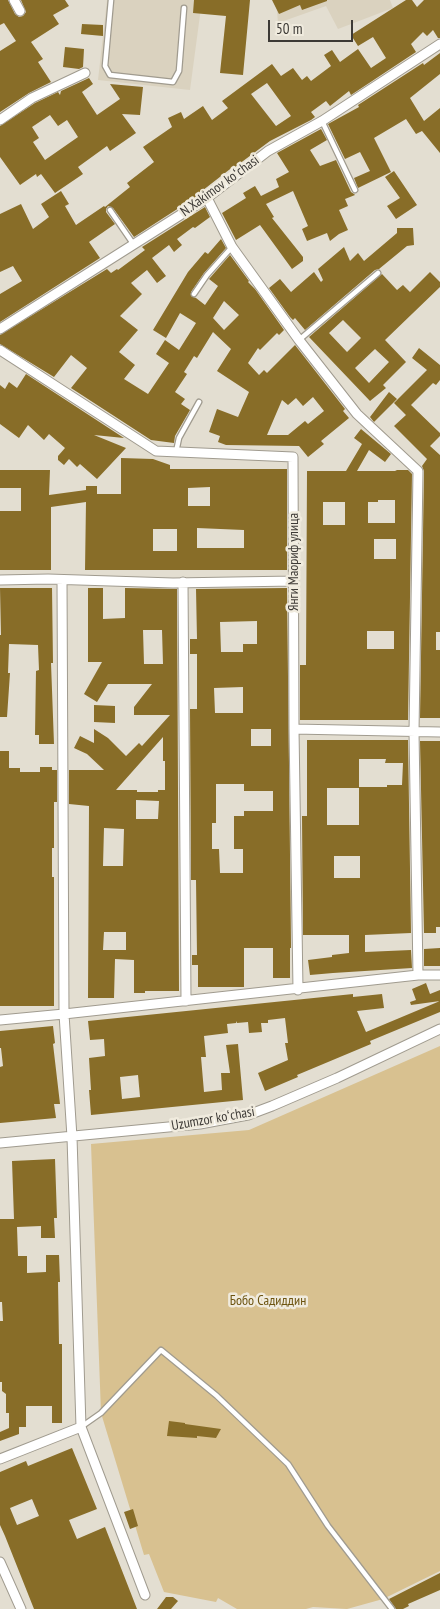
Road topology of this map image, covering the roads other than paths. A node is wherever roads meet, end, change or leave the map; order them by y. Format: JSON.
{"nodes":[{"id":1,"x":14,"y":0,"type":"edge"},
{"id":2,"x":111,"y":0,"type":"edge"},
{"id":3,"x":184,"y":8,"type":"dead end"},
{"id":4,"x":20,"y":10,"type":"dead end"},
{"id":5,"x":440,"y":44,"type":"edge"},
{"id":6,"x":86,"y":73,"type":"dead end"},
{"id":7,"x":0,"y":120,"type":"edge"},
{"id":8,"x":322,"y":120,"type":"junction"},
{"id":9,"x":355,"y":190,"type":"dead end"},
{"id":10,"x":208,"y":198,"type":"junction"},
{"id":11,"x":110,"y":210,"type":"dead end"},
{"id":12,"x":134,"y":245,"type":"junction"},
{"id":13,"x":232,"y":247,"type":"junction"},
{"id":14,"x":378,"y":273,"type":"dead end"},
{"id":15,"x":194,"y":294,"type":"dead end"},
{"id":16,"x":0,"y":329,"type":"edge"},
{"id":17,"x":299,"y":340,"type":"junction"},
{"id":18,"x":0,"y":350,"type":"edge"},
{"id":19,"x":199,"y":402,"type":"dead end"},
{"id":20,"x":176,"y":452,"type":"junction"},
{"id":21,"x":0,"y":580,"type":"edge"},
{"id":22,"x":62,"y":580,"type":"junction"},
{"id":23,"x":294,"y":581,"type":"junction"},
{"id":24,"x":183,"y":582,"type":"junction"},
{"id":25,"x":294,"y":729,"type":"junction"},
{"id":26,"x":414,"y":732,"type":"junction"},
{"id":27,"x":440,"y":732,"type":"edge"},
{"id":28,"x":418,"y":975,"type":"junction"},
{"id":29,"x":440,"y":975,"type":"edge"},
{"id":30,"x":298,"y":990,"type":"junction"},
{"id":31,"x":186,"y":1000,"type":"junction"},
{"id":32,"x":64,"y":1014,"type":"junction"},
{"id":33,"x":0,"y":1020,"type":"edge"},
{"id":34,"x":440,"y":1029,"type":"edge"},
{"id":35,"x":72,"y":1136,"type":"junction"},
{"id":36,"x":0,"y":1142,"type":"edge"},
{"id":37,"x":81,"y":1427,"type":"junction"},
{"id":38,"x":0,"y":1459,"type":"edge"},
{"id":39,"x":0,"y":1562,"type":"edge"},
{"id":40,"x":145,"y":1595,"type":"dead end"},
{"id":41,"x":21,"y":1609,"type":"edge"},
{"id":42,"x":392,"y":1609,"type":"edge"}],
"edges":[{"from":1,"to":4,"type":"street"},
{"from":2,"to":3,"type":"lane"},
{"from":5,"to":8,"type":"street","name":"N.Xakimov koʻchasi"},
{"from":6,"to":7,"type":"street"},
{"from":8,"to":9,"type":"lane"},
{"from":8,"to":10,"type":"street","name":"N.Xakimov koʻchasi"},
{"from":10,"to":12,"type":"street","name":"N.Xakimov koʻchasi"},
{"from":10,"to":13,"type":"street"},
{"from":11,"to":12,"type":"lane"},
{"from":12,"to":16,"type":"street","name":"N.Xakimov koʻchasi"},
{"from":13,"to":15,"type":"lane"},
{"from":13,"to":17,"type":"street"},
{"from":14,"to":17,"type":"lane"},
{"from":17,"to":26,"type":"street"},
{"from":18,"to":20,"type":"street","name":"Янги Маориф улица"},
{"from":19,"to":20,"type":"lane"},
{"from":20,"to":23,"type":"street","name":"Янги Маориф улица"},
{"from":21,"to":22,"type":"street"},
{"from":22,"to":24,"type":"street"},
{"from":22,"to":32,"type":"street"},
{"from":23,"to":24,"type":"street"},
{"from":23,"to":25,"type":"street","name":"Янги Маориф улица"},
{"from":24,"to":31,"type":"street"},
{"from":25,"to":26,"type":"street"},
{"from":25,"to":30,"type":"street","name":"Янги Маориф улица"},
{"from":26,"to":27,"type":"street"},
{"from":26,"to":28,"type":"street"},
{"from":28,"to":29,"type":"street"},
{"from":28,"to":30,"type":"street"},
{"from":30,"to":31,"type":"street"},
{"from":31,"to":32,"type":"street"},
{"from":32,"to":33,"type":"street"},
{"from":32,"to":35,"type":"street"},
{"from":34,"to":35,"type":"street","name":"Uzumzor koʻchasi"},
{"from":35,"to":36,"type":"street","name":"Uzumzor koʻchasi"},
{"from":35,"to":37,"type":"street"},
{"from":37,"to":38,"type":"street"},
{"from":37,"to":40,"type":"street"},
{"from":37,"to":42,"type":"lane"},
{"from":39,"to":41,"type":"street"}]}
